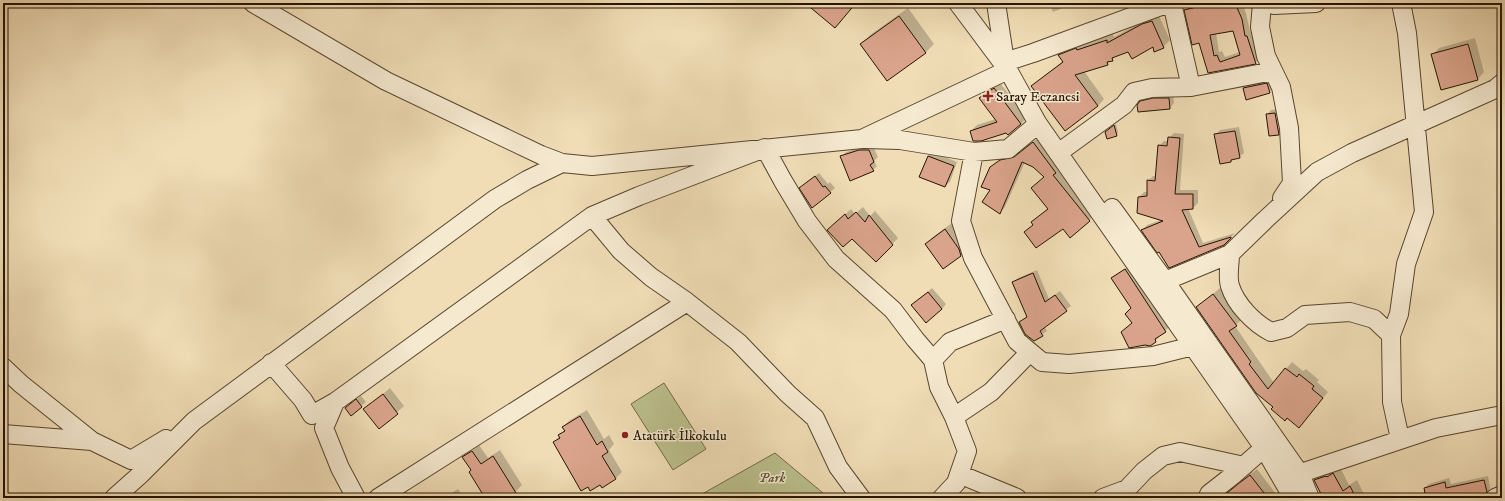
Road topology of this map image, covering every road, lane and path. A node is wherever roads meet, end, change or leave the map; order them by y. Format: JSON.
{"nodes":[{"id":1,"x":253,"y":3,"type":"edge"},
{"id":2,"x":958,"y":3,"type":"edge"},
{"id":3,"x":996,"y":3,"type":"edge"},
{"id":4,"x":1169,"y":3,"type":"edge"},
{"id":5,"x":1172,"y":3,"type":"edge"},
{"id":6,"x":1262,"y":3,"type":"edge"},
{"id":7,"x":1271,"y":3,"type":"edge"},
{"id":8,"x":1316,"y":3,"type":"edge"},
{"id":9,"x":1401,"y":3,"type":"edge"},
{"id":10,"x":1006,"y":66,"type":"junction"},
{"id":11,"x":1273,"y":71,"type":"junction"},
{"id":12,"x":1502,"y":83,"type":"edge"},
{"id":13,"x":1191,"y":87,"type":"junction"},
{"id":14,"x":1038,"y":124,"type":"junction"},
{"id":15,"x":1415,"y":125,"type":"junction"},
{"id":16,"x":862,"y":139,"type":"junction"},
{"id":17,"x":765,"y":148,"type":"junction"},
{"id":18,"x":1065,"y":148,"type":"junction"},
{"id":19,"x":974,"y":152,"type":"junction"},
{"id":20,"x":562,"y":163,"type":"junction"},
{"id":21,"x":1275,"y":210,"type":"junction"},
{"id":22,"x":592,"y":216,"type":"junction"},
{"id":23,"x":1230,"y":254,"type":"junction"},
{"id":24,"x":1165,"y":281,"type":"junction"},
{"id":25,"x":687,"y":302,"type":"junction"},
{"id":26,"x":1006,"y":319,"type":"junction"},
{"id":27,"x":1391,"y":335,"type":"junction"},
{"id":28,"x":1193,"y":346,"type":"junction"},
{"id":29,"x":1030,"y":352,"type":"junction"},
{"id":30,"x":933,"y":360,"type":"junction"},
{"id":31,"x":270,"y":363,"type":"junction"},
{"id":32,"x":3,"y":367,"type":"edge"},
{"id":33,"x":335,"y":402,"type":"junction"},
{"id":34,"x":1502,"y":415,"type":"edge"},
{"id":35,"x":954,"y":417,"type":"junction"},
{"id":36,"x":194,"y":421,"type":"junction"},
{"id":37,"x":3,"y":434,"type":"edge"},
{"id":38,"x":1400,"y":439,"type":"junction"},
{"id":39,"x":92,"y":441,"type":"junction"},
{"id":40,"x":1269,"y":443,"type":"junction"},
{"id":41,"x":1244,"y":466,"type":"junction"},
{"id":42,"x":959,"y":474,"type":"junction"},
{"id":43,"x":1300,"y":474,"type":"junction"},
{"id":44,"x":1282,"y":479,"type":"junction"},
{"id":45,"x":1502,"y":495,"type":"edge"},
{"id":46,"x":114,"y":498,"type":"edge"},
{"id":47,"x":356,"y":498,"type":"edge"},
{"id":48,"x":378,"y":498,"type":"edge"},
{"id":49,"x":861,"y":498,"type":"edge"},
{"id":50,"x":942,"y":498,"type":"edge"},
{"id":51,"x":1017,"y":498,"type":"edge"},
{"id":52,"x":1103,"y":498,"type":"edge"},
{"id":53,"x":1208,"y":498,"type":"edge"},
{"id":54,"x":1293,"y":498,"type":"edge"},
{"id":55,"x":1310,"y":498,"type":"edge"},
{"id":56,"x":1495,"y":498,"type":"edge"}],
"edges":[{"from":1,"to":20,"type":"street"},
{"from":2,"to":10,"type":"street"},
{"from":3,"to":10,"type":"street"},
{"from":4,"to":10,"type":"street"},
{"from":5,"to":13,"type":"street"},
{"from":6,"to":11,"type":"street"},
{"from":7,"to":8,"type":"street"},
{"from":9,"to":15,"type":"street"},
{"from":10,"to":14,"type":"street"},
{"from":10,"to":16,"type":"street"},
{"from":11,"to":13,"type":"street"},
{"from":11,"to":21,"type":"street"},
{"from":12,"to":15,"type":"street"},
{"from":13,"to":18,"type":"street"},
{"from":14,"to":18,"type":"street"},
{"from":14,"to":19,"type":"street"},
{"from":14,"to":28,"type":"street"},
{"from":15,"to":21,"type":"street"},
{"from":15,"to":27,"type":"street"},
{"from":16,"to":17,"type":"street"},
{"from":16,"to":19,"type":"street"},
{"from":17,"to":20,"type":"street"},
{"from":17,"to":22,"type":"street"},
{"from":17,"to":30,"type":"street"},
{"from":18,"to":24,"type":"street"},
{"from":19,"to":26,"type":"street"},
{"from":20,"to":31,"type":"street"},
{"from":21,"to":23,"type":"street"},
{"from":22,"to":25,"type":"street"},
{"from":22,"to":33,"type":"street"},
{"from":23,"to":24,"type":"street"},
{"from":23,"to":27,"type":"street"},
{"from":24,"to":40,"type":"street"},
{"from":25,"to":48,"type":"street"},
{"from":25,"to":49,"type":"street"},
{"from":26,"to":29,"type":"street"},
{"from":26,"to":30,"type":"street"},
{"from":27,"to":38,"type":"street"},
{"from":28,"to":29,"type":"street"},
{"from":28,"to":40,"type":"street"},
{"from":29,"to":35,"type":"street"},
{"from":30,"to":35,"type":"street"},
{"from":31,"to":33,"type":"street"},
{"from":31,"to":36,"type":"street"},
{"from":32,"to":39,"type":"street"},
{"from":33,"to":47,"type":"street"},
{"from":34,"to":38,"type":"street"},
{"from":35,"to":42,"type":"street"},
{"from":36,"to":39,"type":"street"},
{"from":36,"to":46,"type":"street"},
{"from":37,"to":39,"type":"street"},
{"from":38,"to":43,"type":"street"},
{"from":40,"to":41,"type":"street"},
{"from":40,"to":43,"type":"street"},
{"from":40,"to":44,"type":"street"},
{"from":41,"to":52,"type":"street"},
{"from":41,"to":53,"type":"street"},
{"from":42,"to":50,"type":"street"},
{"from":42,"to":51,"type":"street"},
{"from":43,"to":44,"type":"street"},
{"from":43,"to":55,"type":"street"},
{"from":44,"to":54,"type":"street"},
{"from":45,"to":56,"type":"street"}]}
